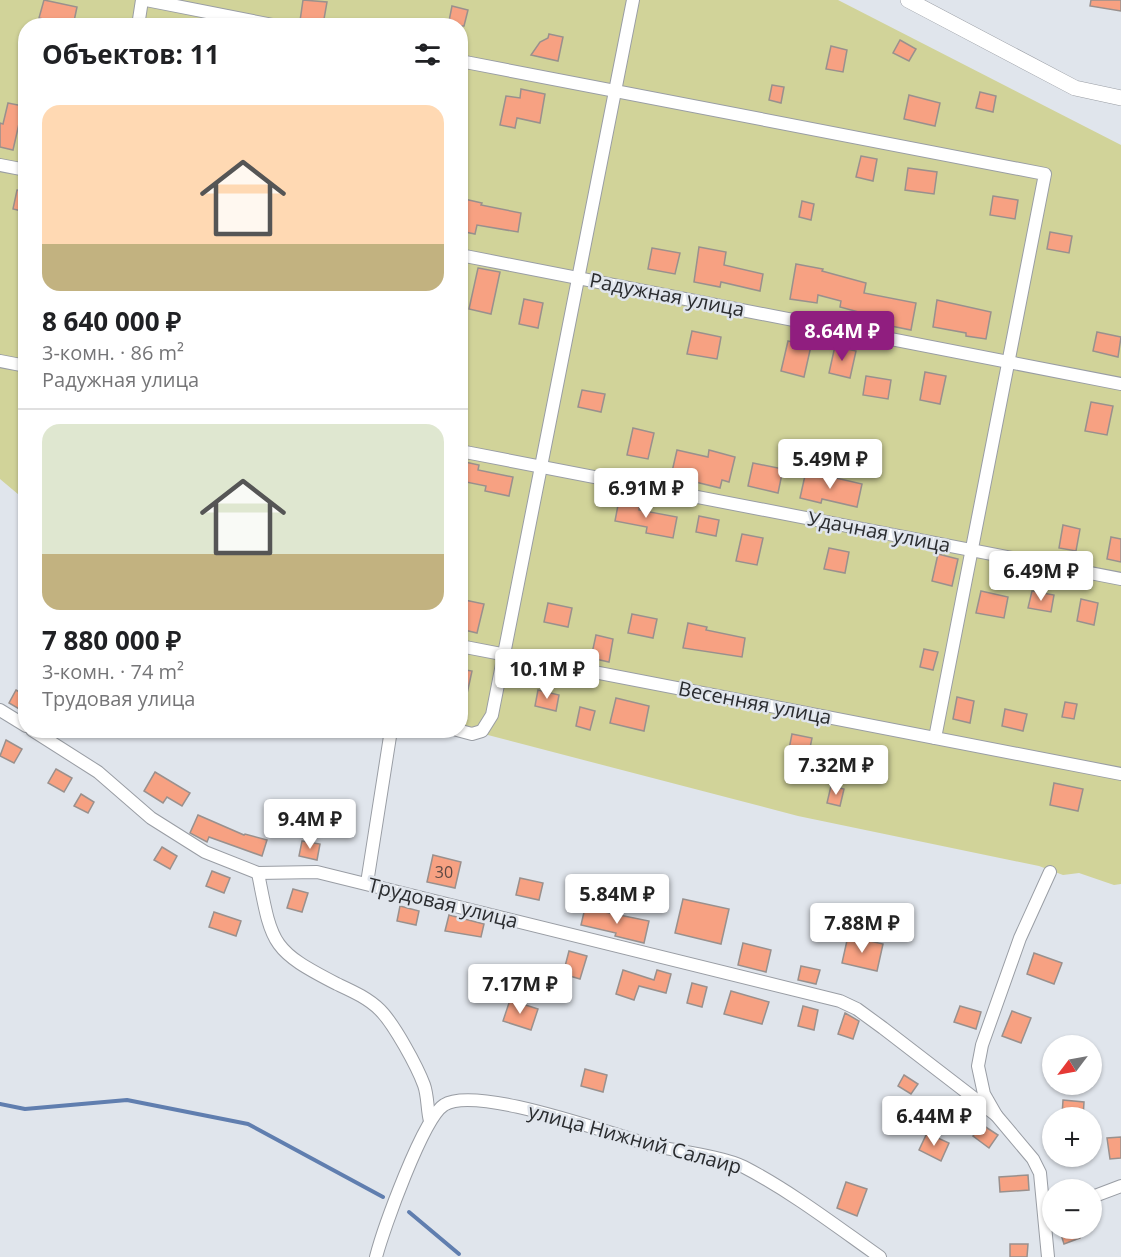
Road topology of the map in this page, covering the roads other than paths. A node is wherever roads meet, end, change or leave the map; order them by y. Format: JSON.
{"nodes":[{"id":1,"x":144,"y":0,"type":"edge"},
{"id":2,"x":633,"y":0,"type":"edge"},
{"id":3,"x":908,"y":0,"type":"edge"},
{"id":4,"x":140,"y":18,"type":"edge"},
{"id":5,"x":237,"y":18,"type":"edge"},
{"id":6,"x":468,"y":63,"type":"edge"},
{"id":7,"x":617,"y":91,"type":"junction"},
{"id":8,"x":1121,"y":99,"type":"edge"},
{"id":9,"x":0,"y":165,"type":"edge"},
{"id":10,"x":18,"y":168,"type":"edge"},
{"id":11,"x":468,"y":257,"type":"edge"},
{"id":12,"x":579,"y":278,"type":"junction"},
{"id":13,"x":0,"y":361,"type":"edge"},
{"id":14,"x":1010,"y":362,"type":"junction"},
{"id":15,"x":18,"y":364,"type":"edge"},
{"id":16,"x":1121,"y":384,"type":"edge"},
{"id":17,"x":468,"y":452,"type":"edge"},
{"id":18,"x":542,"y":466,"type":"junction"},
{"id":19,"x":971,"y":550,"type":"junction"},
{"id":20,"x":1121,"y":579,"type":"edge"},
{"id":21,"x":468,"y":647,"type":"edge"},
{"id":22,"x":504,"y":654,"type":"junction"},
{"id":23,"x":0,"y":710,"type":"edge"},
{"id":24,"x":18,"y":721,"type":"edge"},
{"id":25,"x":468,"y":733,"type":"edge"},
{"id":26,"x":45,"y":738,"type":"edge"},
{"id":27,"x":390,"y":738,"type":"edge"},
{"id":28,"x":935,"y":738,"type":"junction"},
{"id":29,"x":1121,"y":774,"type":"edge"},
{"id":30,"x":1050,"y":872,"type":"dead end"},
{"id":31,"x":258,"y":873,"type":"junction"},
{"id":32,"x":367,"y":883,"type":"junction"},
{"id":33,"x":996,"y":1115,"type":"junction"},
{"id":34,"x":430,"y":1121,"type":"junction"},
{"id":35,"x":1042,"y":1183,"type":"edge"},
{"id":36,"x":1121,"y":1186,"type":"edge"},
{"id":37,"x":1102,"y":1193,"type":"edge"},
{"id":38,"x":1048,"y":1239,"type":"edge"},
{"id":39,"x":376,"y":1257,"type":"edge"},
{"id":40,"x":880,"y":1257,"type":"edge"},
{"id":41,"x":1048,"y":1257,"type":"edge"}],
"edges":[{"from":1,"to":4,"type":"street"},
{"from":1,"to":5,"type":"street"},
{"from":2,"to":7,"type":"street"},
{"from":3,"to":8,"type":"street"},
{"from":6,"to":7,"type":"street"},
{"from":7,"to":12,"type":"street"},
{"from":7,"to":14,"type":"street"},
{"from":9,"to":10,"type":"street"},
{"from":11,"to":12,"type":"street","name":"Радужная улица"},
{"from":12,"to":14,"type":"street","name":"Радужная улица"},
{"from":12,"to":18,"type":"street"},
{"from":13,"to":15,"type":"street"},
{"from":14,"to":16,"type":"street","name":"Радужная улица"},
{"from":14,"to":19,"type":"street"},
{"from":17,"to":18,"type":"street","name":"Удачная улица"},
{"from":18,"to":19,"type":"street","name":"Удачная улица"},
{"from":18,"to":22,"type":"street"},
{"from":19,"to":20,"type":"street","name":"Удачная улица"},
{"from":19,"to":28,"type":"street"},
{"from":21,"to":22,"type":"street","name":"Весенняя улица"},
{"from":22,"to":25,"type":"street"},
{"from":22,"to":28,"type":"street","name":"Весенняя улица"},
{"from":23,"to":24,"type":"street"},
{"from":26,"to":31,"type":"street","name":"Трудовая улица"},
{"from":27,"to":32,"type":"street"},
{"from":28,"to":29,"type":"street","name":"Весенняя улица"},
{"from":30,"to":33,"type":"street"},
{"from":31,"to":32,"type":"street","name":"Трудовая улица"},
{"from":31,"to":34,"type":"street"},
{"from":32,"to":33,"type":"street","name":"Трудовая улица"},
{"from":33,"to":35,"type":"street"},
{"from":34,"to":39,"type":"street"},
{"from":34,"to":40,"type":"street","name":"улица Нижний Салаир"},
{"from":36,"to":37,"type":"street"},
{"from":38,"to":41,"type":"street"}]}
